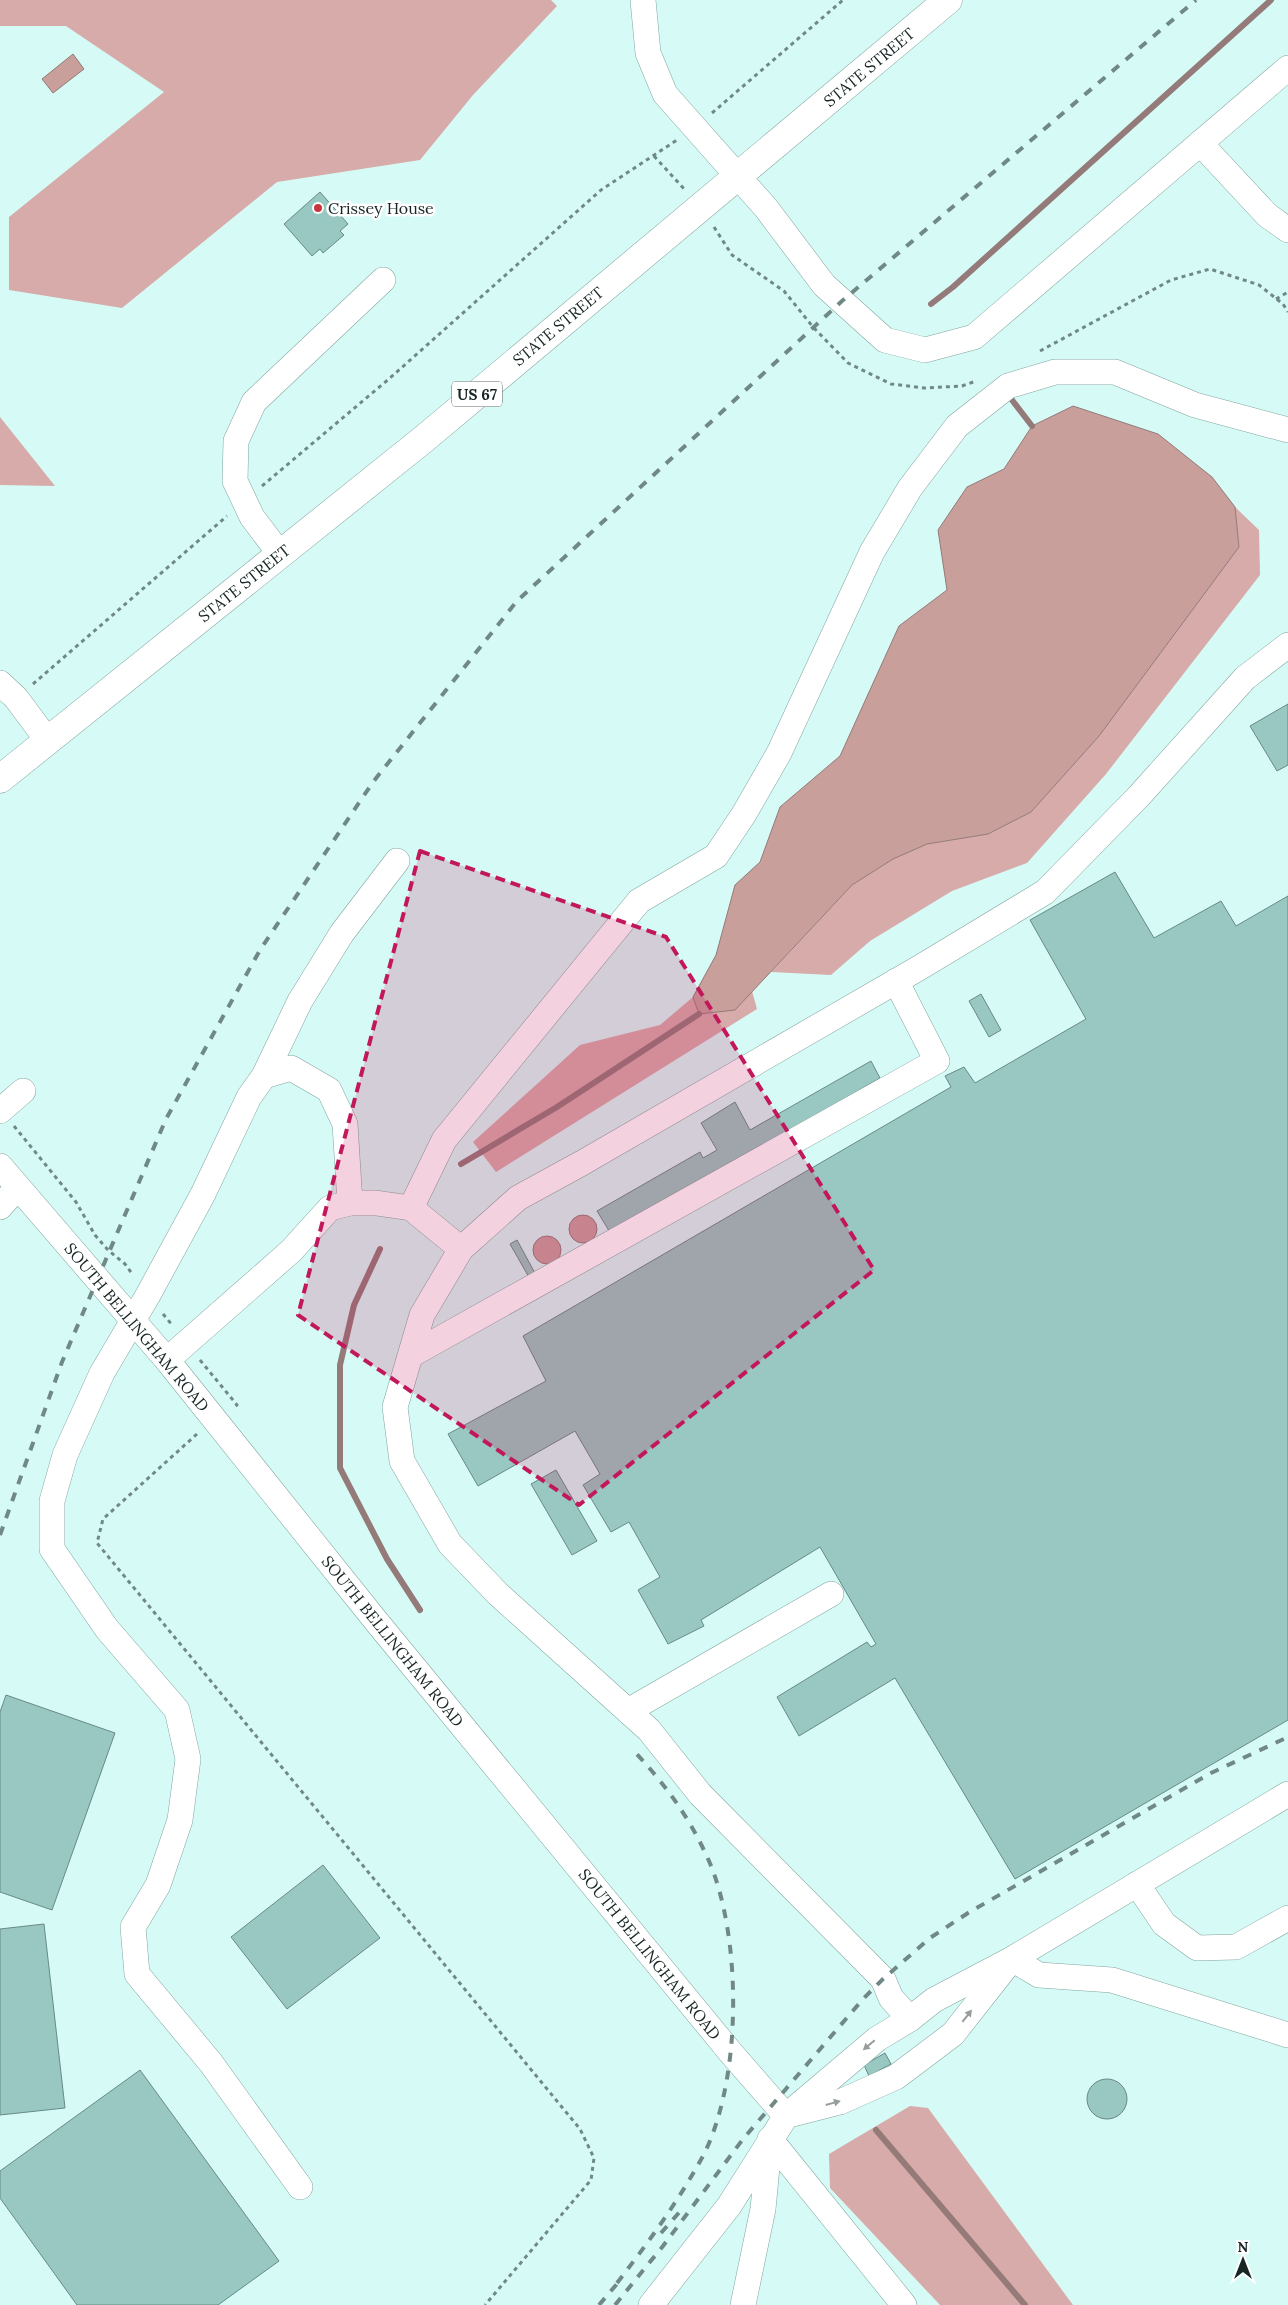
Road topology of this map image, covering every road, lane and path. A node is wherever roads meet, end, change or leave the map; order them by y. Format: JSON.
{"nodes":[{"id":1,"x":643,"y":0,"type":"edge"},
{"id":2,"x":843,"y":0,"type":"edge"},
{"id":3,"x":948,"y":0,"type":"edge"},
{"id":4,"x":1288,"y":68,"type":"edge"},
{"id":5,"x":695,"y":128,"type":"junction"},
{"id":6,"x":1200,"y":143,"type":"junction"},
{"id":7,"x":654,"y":156,"type":"junction"},
{"id":8,"x":737,"y":177,"type":"junction"},
{"id":9,"x":700,"y":208,"type":"junction"},
{"id":10,"x":1288,"y":230,"type":"edge"},
{"id":11,"x":383,"y":280,"type":"dead end"},
{"id":12,"x":1288,"y":292,"type":"edge"},
{"id":13,"x":1276,"y":298,"type":"junction"},
{"id":14,"x":1288,"y":312,"type":"edge"},
{"id":15,"x":1035,"y":354,"type":"dead end"},
{"id":16,"x":978,"y":380,"type":"dead end"},
{"id":17,"x":1288,"y":430,"type":"edge"},
{"id":18,"x":244,"y":501,"type":"junction"},
{"id":19,"x":280,"y":554,"type":"junction"},
{"id":20,"x":1288,"y":645,"type":"edge"},
{"id":21,"x":8,"y":691,"type":"edge"},
{"id":22,"x":48,"y":741,"type":"junction"},
{"id":23,"x":0,"y":779,"type":"edge"},
{"id":24,"x":397,"y":861,"type":"dead end"},
{"id":25,"x":896,"y":981,"type":"junction"},
{"id":26,"x":264,"y":1076,"type":"junction"},
{"id":27,"x":23,"y":1091,"type":"dead end"},
{"id":28,"x":0,"y":1111,"type":"edge"},
{"id":29,"x":0,"y":1166,"type":"edge"},
{"id":30,"x":18,"y":1187,"type":"junction"},
{"id":31,"x":350,"y":1203,"type":"junction"},
{"id":32,"x":0,"y":1207,"type":"edge"},
{"id":33,"x":411,"y":1208,"type":"junction"},
{"id":34,"x":460,"y":1249,"type":"junction"},
{"id":35,"x":148,"y":1295,"type":"junction"},
{"id":36,"x":132,"y":1320,"type":"junction"},
{"id":37,"x":186,"y":1344,"type":"junction"},
{"id":38,"x":411,"y":1355,"type":"junction"},
{"id":39,"x":167,"y":1360,"type":"junction"},
{"id":40,"x":214,"y":1419,"type":"junction"},
{"id":41,"x":831,"y":1594,"type":"dead end"},
{"id":42,"x":628,"y":1711,"type":"junction"},
{"id":43,"x":1288,"y":1794,"type":"edge"},
{"id":44,"x":1137,"y":1884,"type":"junction"},
{"id":45,"x":1288,"y":1918,"type":"edge"},
{"id":46,"x":1012,"y":1959,"type":"junction"},
{"id":47,"x":910,"y":2019,"type":"junction"},
{"id":48,"x":1288,"y":2035,"type":"edge"},
{"id":49,"x":786,"y":2116,"type":"junction"},
{"id":50,"x":770,"y":2139,"type":"junction"},
{"id":51,"x":300,"y":2187,"type":"dead end"},
{"id":52,"x":485,"y":2305,"type":"edge"},
{"id":53,"x":651,"y":2305,"type":"edge"},
{"id":54,"x":744,"y":2305,"type":"edge"},
{"id":55,"x":904,"y":2305,"type":"edge"}],
"edges":[{"from":1,"to":5,"type":"street"},
{"from":2,"to":5,"type":"path"},
{"from":3,"to":8,"type":"main road","name":"STATE STREET","number":"US 67"},
{"from":4,"to":6,"type":"street"},
{"from":5,"to":7,"type":"path"},
{"from":5,"to":8,"type":"street"},
{"from":6,"to":8,"type":"street"},
{"from":6,"to":10,"type":"street"},
{"from":7,"to":9,"type":"path"},
{"from":7,"to":18,"type":"path"},
{"from":8,"to":9,"type":"main road","name":"STATE STREET","number":"US 67"},
{"from":9,"to":16,"type":"path"},
{"from":9,"to":19,"type":"main road","name":"STATE STREET","number":"US 67"},
{"from":11,"to":18,"type":"street"},
{"from":12,"to":13,"type":"path"},
{"from":13,"to":14,"type":"path"},
{"from":13,"to":15,"type":"path"},
{"from":17,"to":33,"type":"street"},
{"from":18,"to":19,"type":"street"},
{"from":18,"to":21,"type":"path"},
{"from":19,"to":22,"type":"main road","name":"STATE STREET","number":"US 67"},
{"from":20,"to":25,"type":"street"},
{"from":21,"to":22,"type":"street"},
{"from":22,"to":23,"type":"main road","name":"STATE STREET","number":"US 67"},
{"from":24,"to":26,"type":"street"},
{"from":25,"to":34,"type":"street"},
{"from":25,"to":38,"type":"street"},
{"from":26,"to":31,"type":"street"},
{"from":26,"to":35,"type":"street"},
{"from":27,"to":28,"type":"street"},
{"from":28,"to":35,"type":"path"},
{"from":29,"to":30,"type":"street","name":"SOUTH BELLINGHAM ROAD"},
{"from":30,"to":32,"type":"street"},
{"from":30,"to":36,"type":"street","name":"SOUTH BELLINGHAM ROAD"},
{"from":31,"to":33,"type":"street"},
{"from":31,"to":37,"type":"street"},
{"from":33,"to":34,"type":"street"},
{"from":34,"to":38,"type":"street"},
{"from":35,"to":36,"type":"street"},
{"from":35,"to":37,"type":"path"},
{"from":36,"to":39,"type":"street","name":"SOUTH BELLINGHAM ROAD"},
{"from":36,"to":51,"type":"street"},
{"from":37,"to":39,"type":"street"},
{"from":37,"to":40,"type":"path"},
{"from":38,"to":42,"type":"street"},
{"from":39,"to":40,"type":"street","name":"SOUTH BELLINGHAM ROAD"},
{"from":40,"to":49,"type":"street","name":"SOUTH BELLINGHAM ROAD"},
{"from":40,"to":52,"type":"path"},
{"from":41,"to":42,"type":"street"},
{"from":42,"to":47,"type":"street"},
{"from":43,"to":44,"type":"street"},
{"from":44,"to":45,"type":"street"},
{"from":44,"to":46,"type":"street"},
{"from":46,"to":47,"type":"street"},
{"from":46,"to":48,"type":"street"},
{"from":49,"to":46,"type":"street","one_way":true},
{"from":47,"to":49,"type":"street","one_way":true},
{"from":49,"to":50,"type":"street"},
{"from":50,"to":53,"type":"street"},
{"from":50,"to":54,"type":"street"},
{"from":50,"to":55,"type":"street"}]}
